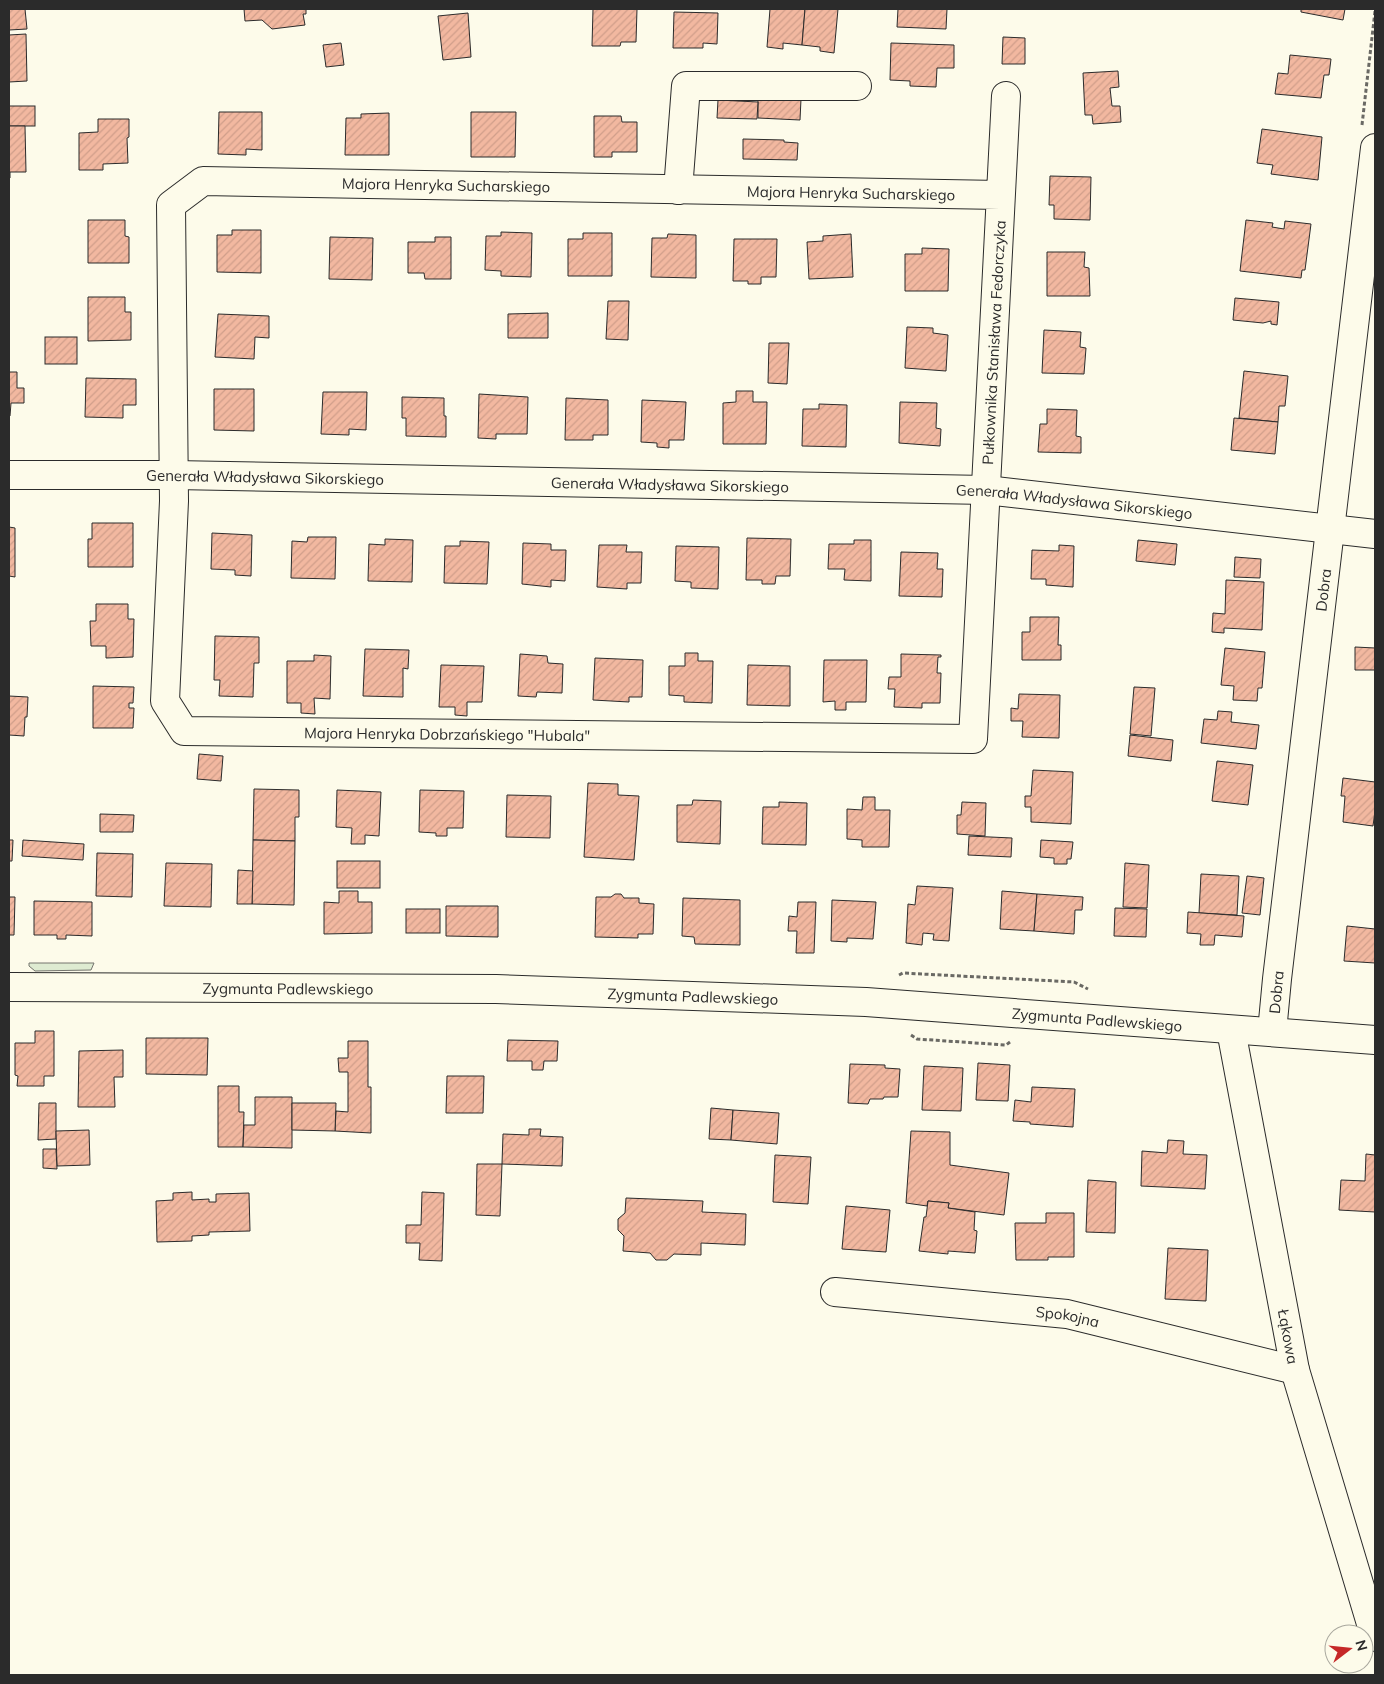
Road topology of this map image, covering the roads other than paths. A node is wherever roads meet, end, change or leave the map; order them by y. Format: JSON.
{"nodes":[{"id":1,"x":857,"y":86,"type":"dead end"},
{"id":2,"x":1006,"y":96,"type":"dead end"},
{"id":3,"x":1375,"y":148,"type":"edge"},
{"id":4,"x":678,"y":190,"type":"junction"},
{"id":5,"x":1000,"y":195,"type":"junction"},
{"id":6,"x":9,"y":475,"type":"edge"},
{"id":7,"x":174,"y":475,"type":"junction"},
{"id":8,"x":986,"y":490,"type":"junction"},
{"id":9,"x":1329,"y":529,"type":"junction"},
{"id":10,"x":1375,"y":534,"type":"edge"},
{"id":11,"x":974,"y":739,"type":"joint"},
{"id":12,"x":9,"y":987,"type":"edge"},
{"id":13,"x":1231,"y":1030,"type":"junction"},
{"id":14,"x":1272,"y":1032,"type":"junction"},
{"id":15,"x":1375,"y":1040,"type":"edge"},
{"id":16,"x":835,"y":1292,"type":"dead end"},
{"id":17,"x":1295,"y":1370,"type":"junction"},
{"id":18,"x":1375,"y":1637,"type":"edge"}],
"edges":[{"from":1,"to":4,"type":"street"},
{"from":2,"to":5,"type":"street","name":"Pułkownika Stanisława Fedorczyka"},
{"from":3,"to":9,"type":"street","name":"Dobra"},
{"from":4,"to":5,"type":"street","name":"Majora Henryka Sucharskiego"},
{"from":4,"to":7,"type":"street","name":"Majora Henryka Sucharskiego"},
{"from":5,"to":8,"type":"street","name":"Pułkownika Stanisława Fedorczyka"},
{"from":6,"to":7,"type":"street","name":"Generała Władysława Sikorskiego"},
{"from":7,"to":8,"type":"street","name":"Generała Władysława Sikorskiego"},
{"from":7,"to":11,"type":"street","name":"Majora Henryka Dobrzańskiego \"Hubala\""},
{"from":8,"to":9,"type":"street","name":"Generała Władysława Sikorskiego"},
{"from":8,"to":11,"type":"street","name":"Pułkownika Stanisława Fedorczyka"},
{"from":9,"to":10,"type":"street","name":"Generała Władysława Sikorskiego"},
{"from":9,"to":14,"type":"street","name":"Dobra"},
{"from":12,"to":13,"type":"street","name":"Zygmunta Padlewskiego"},
{"from":13,"to":14,"type":"street","name":"Zygmunta Padlewskiego"},
{"from":13,"to":17,"type":"street","name":"Łąkowa"},
{"from":14,"to":15,"type":"street","name":"Zygmunta Padlewskiego"},
{"from":16,"to":17,"type":"street","name":"Spokojna"},
{"from":17,"to":18,"type":"street","name":"Łąkowa"}]}
